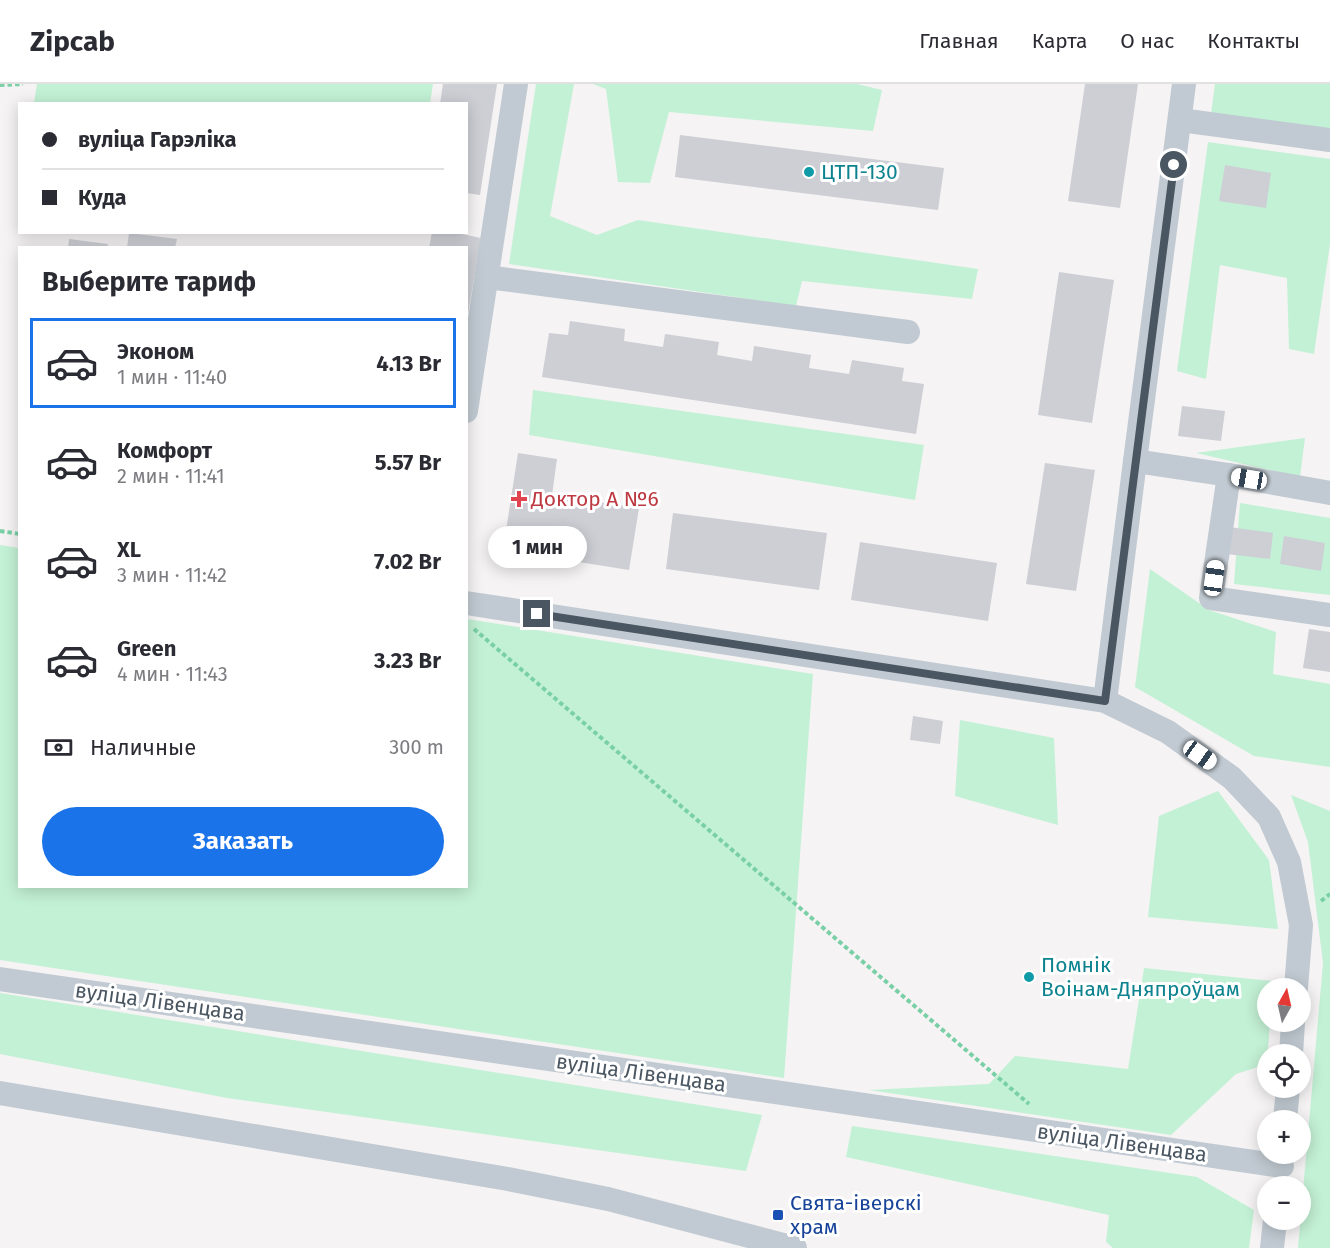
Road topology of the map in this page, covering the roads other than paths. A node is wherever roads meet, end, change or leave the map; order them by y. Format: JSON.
{"nodes":[{"id":1,"x":516,"y":84,"type":"edge"},
{"id":2,"x":1184,"y":84,"type":"edge"},
{"id":3,"x":1180,"y":120,"type":"junction"},
{"id":4,"x":1330,"y":140,"type":"edge"},
{"id":5,"x":487,"y":277,"type":"junction"},
{"id":6,"x":908,"y":332,"type":"dead end"},
{"id":7,"x":468,"y":398,"type":"edge"},
{"id":8,"x":1135,"y":461,"type":"junction"},
{"id":9,"x":1229,"y":475,"type":"junction"},
{"id":10,"x":1330,"y":493,"type":"edge"},
{"id":11,"x":468,"y":603,"type":"edge"},
{"id":12,"x":1330,"y":615,"type":"edge"},
{"id":13,"x":1105,"y":701,"type":"junction"},
{"id":14,"x":1297,"y":978,"type":"edge"},
{"id":15,"x":0,"y":979,"type":"edge"},
{"id":16,"x":0,"y":1093,"type":"edge"},
{"id":17,"x":1281,"y":1169,"type":"edge"},
{"id":18,"x":1274,"y":1230,"type":"edge"},
{"id":19,"x":795,"y":1248,"type":"edge"},
{"id":20,"x":1272,"y":1248,"type":"edge"}],
"edges":[{"from":1,"to":5,"type":"street"},
{"from":2,"to":3,"type":"street"},
{"from":3,"to":4,"type":"street"},
{"from":3,"to":8,"type":"street"},
{"from":5,"to":6,"type":"street"},
{"from":5,"to":7,"type":"street"},
{"from":8,"to":9,"type":"street"},
{"from":8,"to":13,"type":"street"},
{"from":9,"to":10,"type":"street"},
{"from":9,"to":12,"type":"street"},
{"from":11,"to":13,"type":"street"},
{"from":13,"to":14,"type":"street"},
{"from":15,"to":17,"type":"street","name":"вуліца Лівенцава"},
{"from":16,"to":19,"type":"street"},
{"from":18,"to":20,"type":"street"}]}
